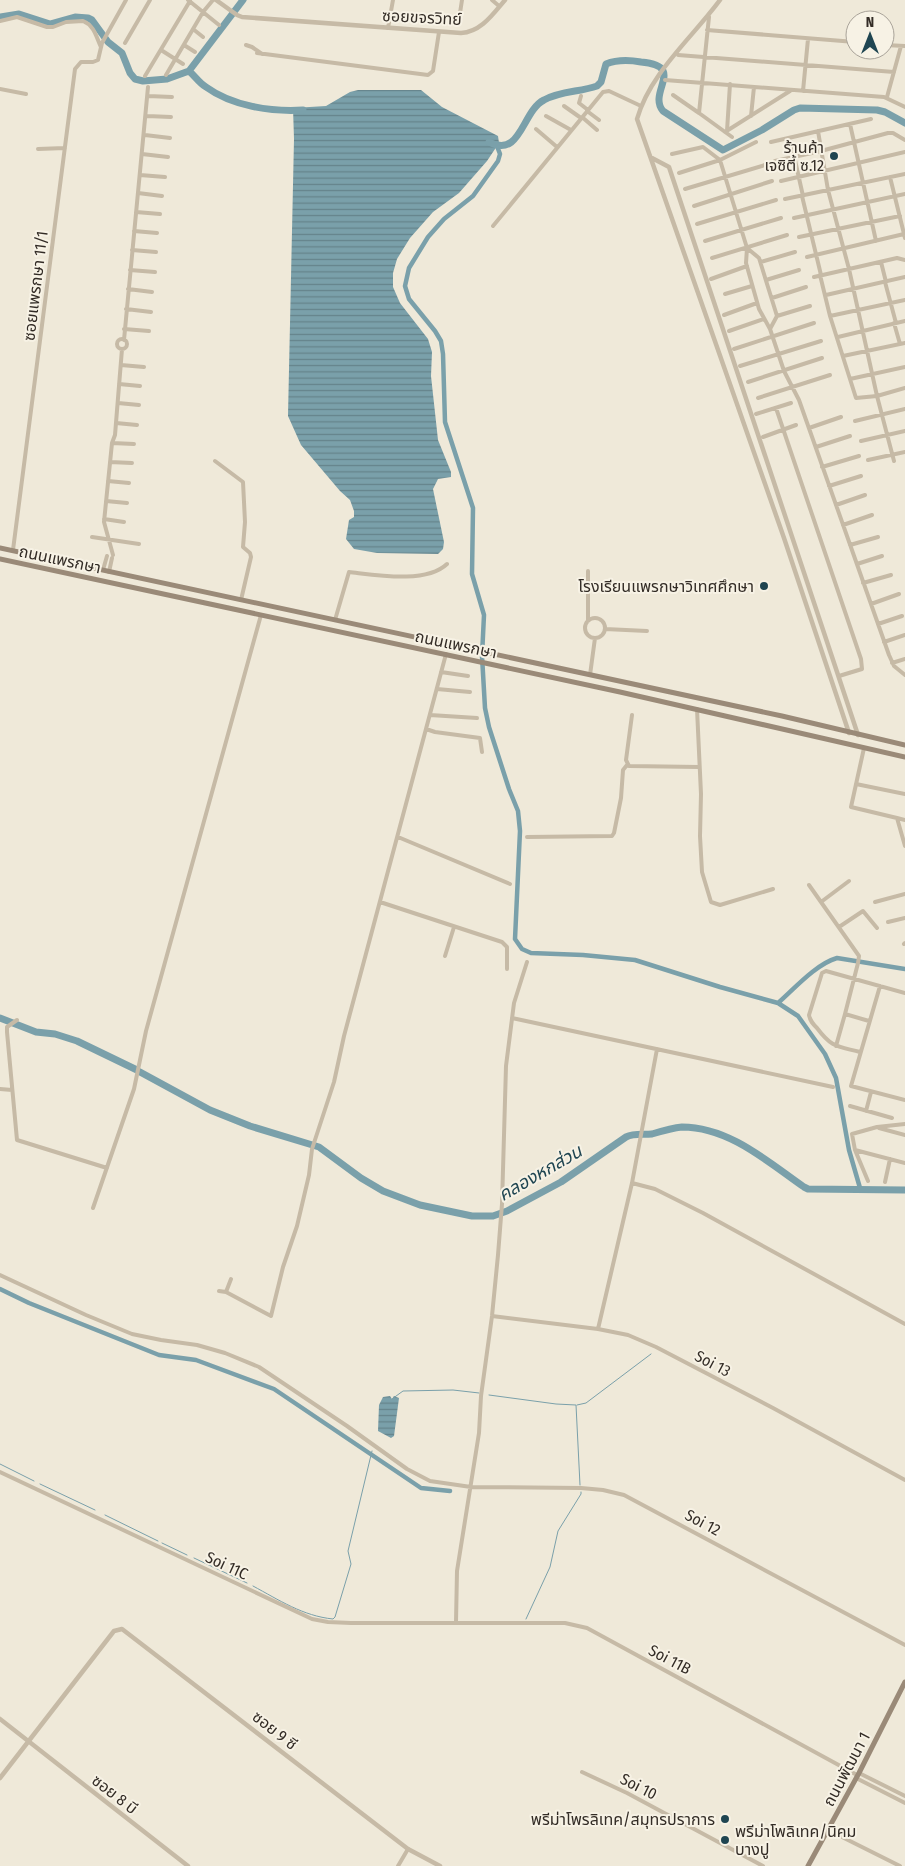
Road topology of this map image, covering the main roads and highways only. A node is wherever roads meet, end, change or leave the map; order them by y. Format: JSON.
{"nodes":[{"id":1,"x":0,"y":548,"type":"edge"},
{"id":2,"x":0,"y":559,"type":"edge"},
{"id":3,"x":192,"y":590,"type":"junction"},
{"id":4,"x":190,"y":600,"type":"junction"},
{"id":5,"x":792,"y":719,"type":"junction"},
{"id":6,"x":790,"y":730,"type":"junction"},
{"id":7,"x":905,"y":745,"type":"edge"},
{"id":8,"x":905,"y":757,"type":"edge"},
{"id":9,"x":905,"y":1682,"type":"edge"},
{"id":10,"x":808,"y":1866,"type":"edge"}],
"edges":[{"from":1,"to":3,"type":"main road","name":"ถนนแพรกษา"},
{"from":2,"to":4,"type":"main road","name":"ถนนแพรกษา"},
{"from":3,"to":4,"type":"main road"},
{"from":3,"to":5,"type":"main road","name":"ถนนแพรกษา"},
{"from":4,"to":6,"type":"main road","name":"ถนนแพรกษา"},
{"from":5,"to":6,"type":"main road"},
{"from":5,"to":7,"type":"main road","name":"ถนนแพรกษา"},
{"from":6,"to":8,"type":"main road","name":"ถนนแพรกษา"},
{"from":9,"to":10,"type":"main road","name":"ถนนพัฒนา 1"}]}
